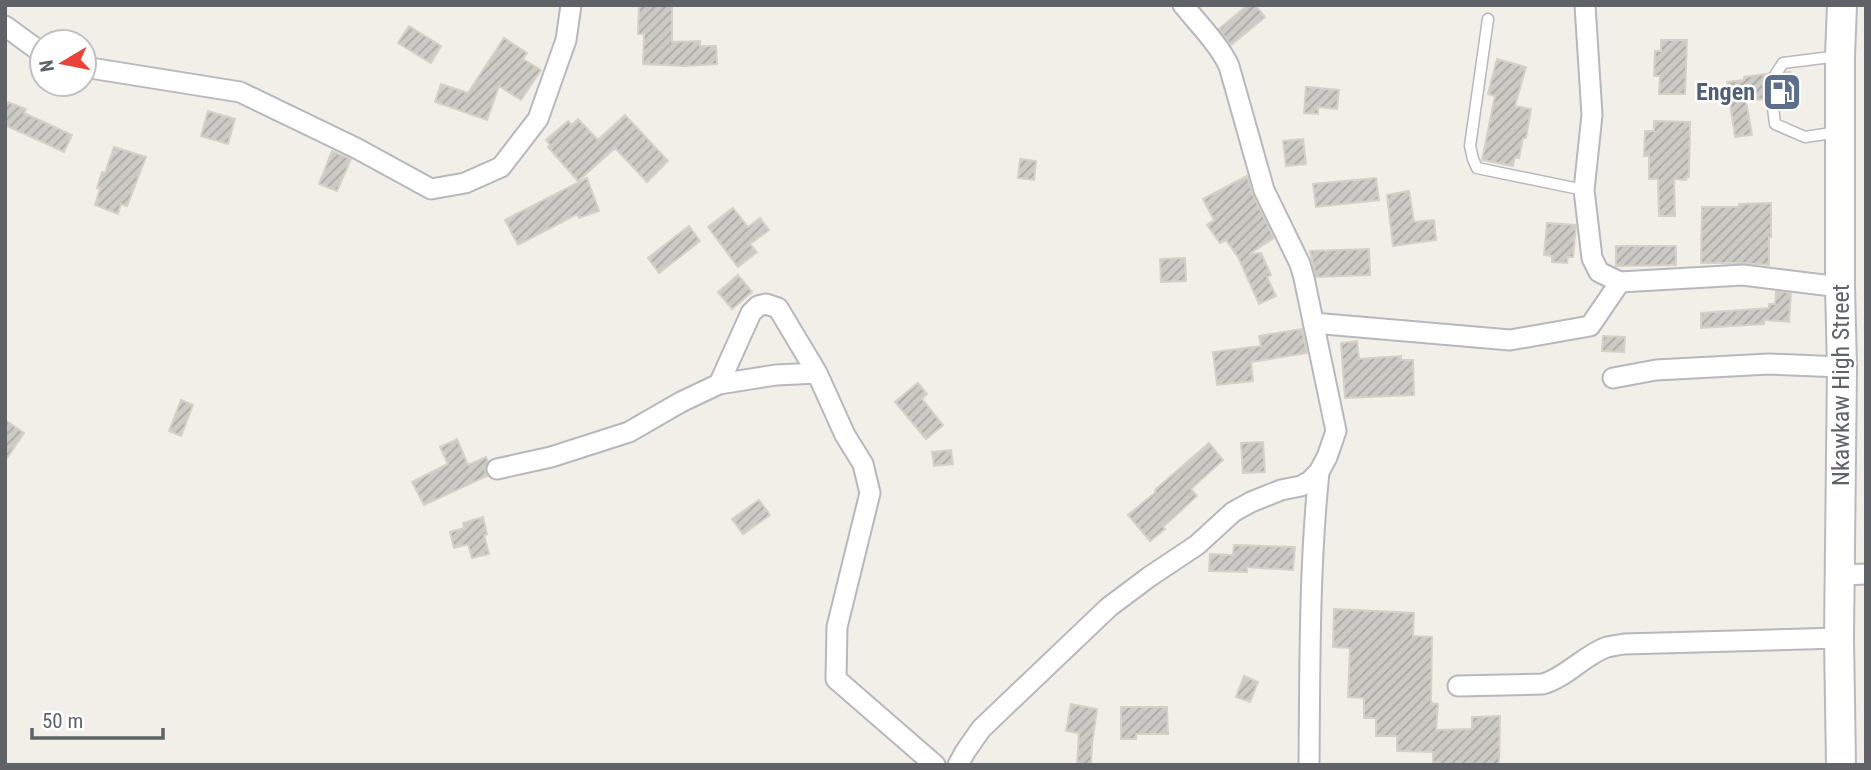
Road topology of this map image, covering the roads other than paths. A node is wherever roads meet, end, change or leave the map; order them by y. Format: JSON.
{"nodes":[{"id":1,"x":571,"y":5,"type":"edge"},
{"id":2,"x":1183,"y":5,"type":"edge"},
{"id":3,"x":1585,"y":5,"type":"edge"},
{"id":4,"x":1842,"y":5,"type":"edge"},
{"id":5,"x":1488,"y":19,"type":"dead end"},
{"id":6,"x":5,"y":26,"type":"edge"},
{"id":7,"x":28,"y":42,"type":"edge"},
{"id":8,"x":1840,"y":55,"type":"junction"},
{"id":9,"x":98,"y":69,"type":"edge"},
{"id":10,"x":1840,"y":132,"type":"junction"},
{"id":11,"x":1584,"y":190,"type":"junction"},
{"id":12,"x":1620,"y":282,"type":"junction"},
{"id":13,"x":1840,"y":287,"type":"junction"},
{"id":14,"x":1313,"y":323,"type":"junction"},
{"id":15,"x":1842,"y":367,"type":"junction"},
{"id":16,"x":817,"y":373,"type":"junction"},
{"id":17,"x":1613,"y":378,"type":"dead end"},
{"id":18,"x":719,"y":384,"type":"junction"},
{"id":19,"x":497,"y":469,"type":"dead end"},
{"id":20,"x":1319,"y":472,"type":"junction"},
{"id":21,"x":1853,"y":575,"type":"edge"},
{"id":22,"x":1839,"y":638,"type":"junction"},
{"id":23,"x":1458,"y":686,"type":"dead end"},
{"id":24,"x":935,"y":765,"type":"edge"},
{"id":25,"x":958,"y":765,"type":"edge"},
{"id":26,"x":1309,"y":765,"type":"edge"},
{"id":27,"x":1841,"y":765,"type":"edge"}],
"edges":[{"from":1,"to":9,"type":"street"},
{"from":2,"to":14,"type":"street"},
{"from":3,"to":11,"type":"street"},
{"from":4,"to":8,"type":"main road","name":"Nkawkaw High Street"},
{"from":5,"to":11,"type":"lane"},
{"from":6,"to":7,"type":"street"},
{"from":8,"to":10,"type":"main road","name":"Nkawkaw High Street"},
{"from":8,"to":10,"type":"lane"},
{"from":10,"to":13,"type":"main road","name":"Nkawkaw High Street"},
{"from":11,"to":12,"type":"street"},
{"from":12,"to":13,"type":"street"},
{"from":12,"to":14,"type":"street"},
{"from":13,"to":15,"type":"main road","name":"Nkawkaw High Street"},
{"from":14,"to":20,"type":"street"},
{"from":15,"to":17,"type":"street"},
{"from":15,"to":21,"type":"main road","name":"Nkawkaw High Street"},
{"from":16,"to":18,"type":"street"},
{"from":16,"to":18,"type":"street"},
{"from":16,"to":24,"type":"street"},
{"from":18,"to":19,"type":"street"},
{"from":20,"to":25,"type":"street"},
{"from":20,"to":26,"type":"street"},
{"from":21,"to":22,"type":"main road","name":"Nkawkaw High Street"},
{"from":22,"to":23,"type":"street"},
{"from":22,"to":27,"type":"main road","name":"Nkawkaw High Street"}]}
